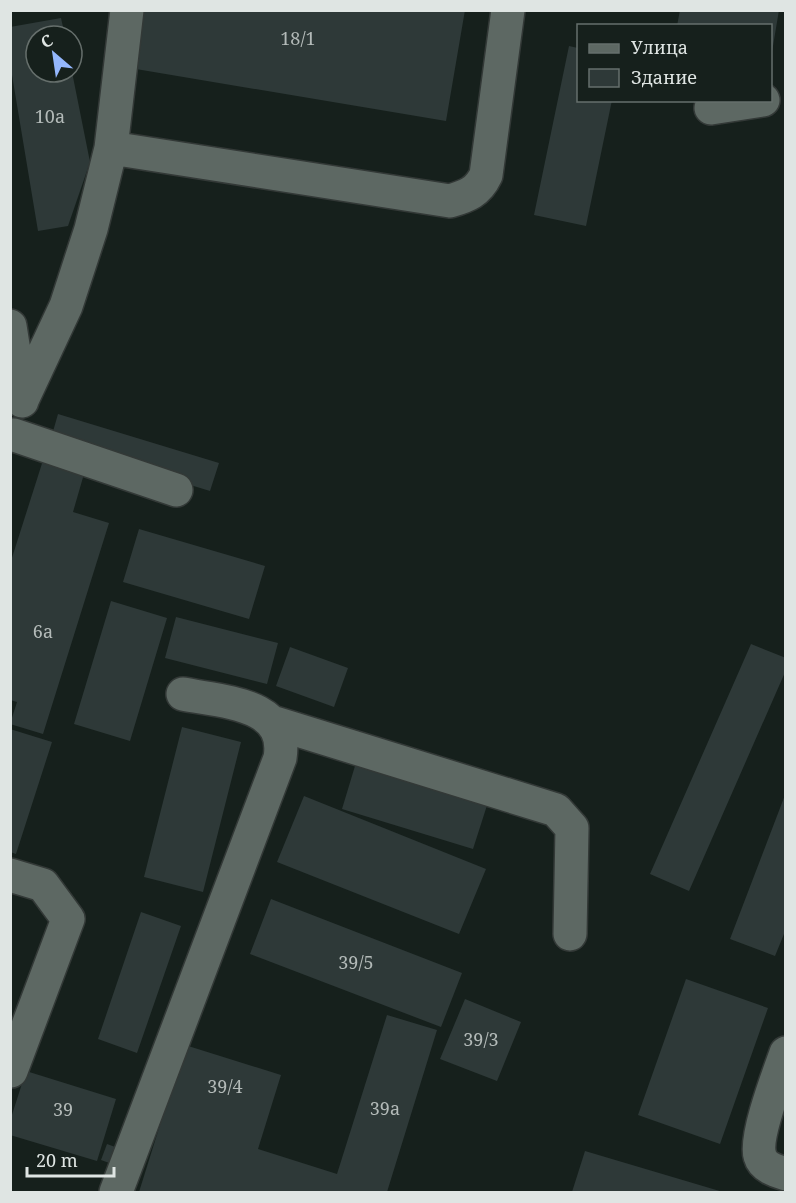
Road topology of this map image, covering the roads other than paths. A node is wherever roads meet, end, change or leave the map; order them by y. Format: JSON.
{"nodes":[{"id":1,"x":127,"y":10,"type":"edge"},
{"id":2,"x":508,"y":10,"type":"edge"},
{"id":3,"x":750,"y":102,"type":"edge"},
{"id":4,"x":711,"y":108,"type":"dead end"},
{"id":5,"x":111,"y":148,"type":"junction"},
{"id":6,"x":10,"y":326,"type":"edge"},
{"id":7,"x":22,"y":398,"type":"junction"},
{"id":8,"x":12,"y":441,"type":"edge"},
{"id":9,"x":176,"y":490,"type":"dead end"},
{"id":10,"x":183,"y":693,"type":"dead end"},
{"id":11,"x":275,"y":723,"type":"junction"},
{"id":12,"x":10,"y":875,"type":"edge"},
{"id":13,"x":570,"y":934,"type":"dead end"},
{"id":14,"x":786,"y":1053,"type":"edge"},
{"id":15,"x":11,"y":1071,"type":"edge"},
{"id":16,"x":786,"y":1174,"type":"edge"},
{"id":17,"x":116,"y":1192,"type":"edge"}],
"edges":[{"from":1,"to":5,"type":"street"},
{"from":2,"to":5,"type":"street"},
{"from":3,"to":4,"type":"street"},
{"from":5,"to":7,"type":"street"},
{"from":6,"to":7,"type":"street"},
{"from":7,"to":8,"type":"street"},
{"from":8,"to":9,"type":"street"},
{"from":10,"to":11,"type":"street"},
{"from":11,"to":13,"type":"street"},
{"from":11,"to":17,"type":"street"},
{"from":12,"to":15,"type":"street"},
{"from":14,"to":16,"type":"street"}]}
